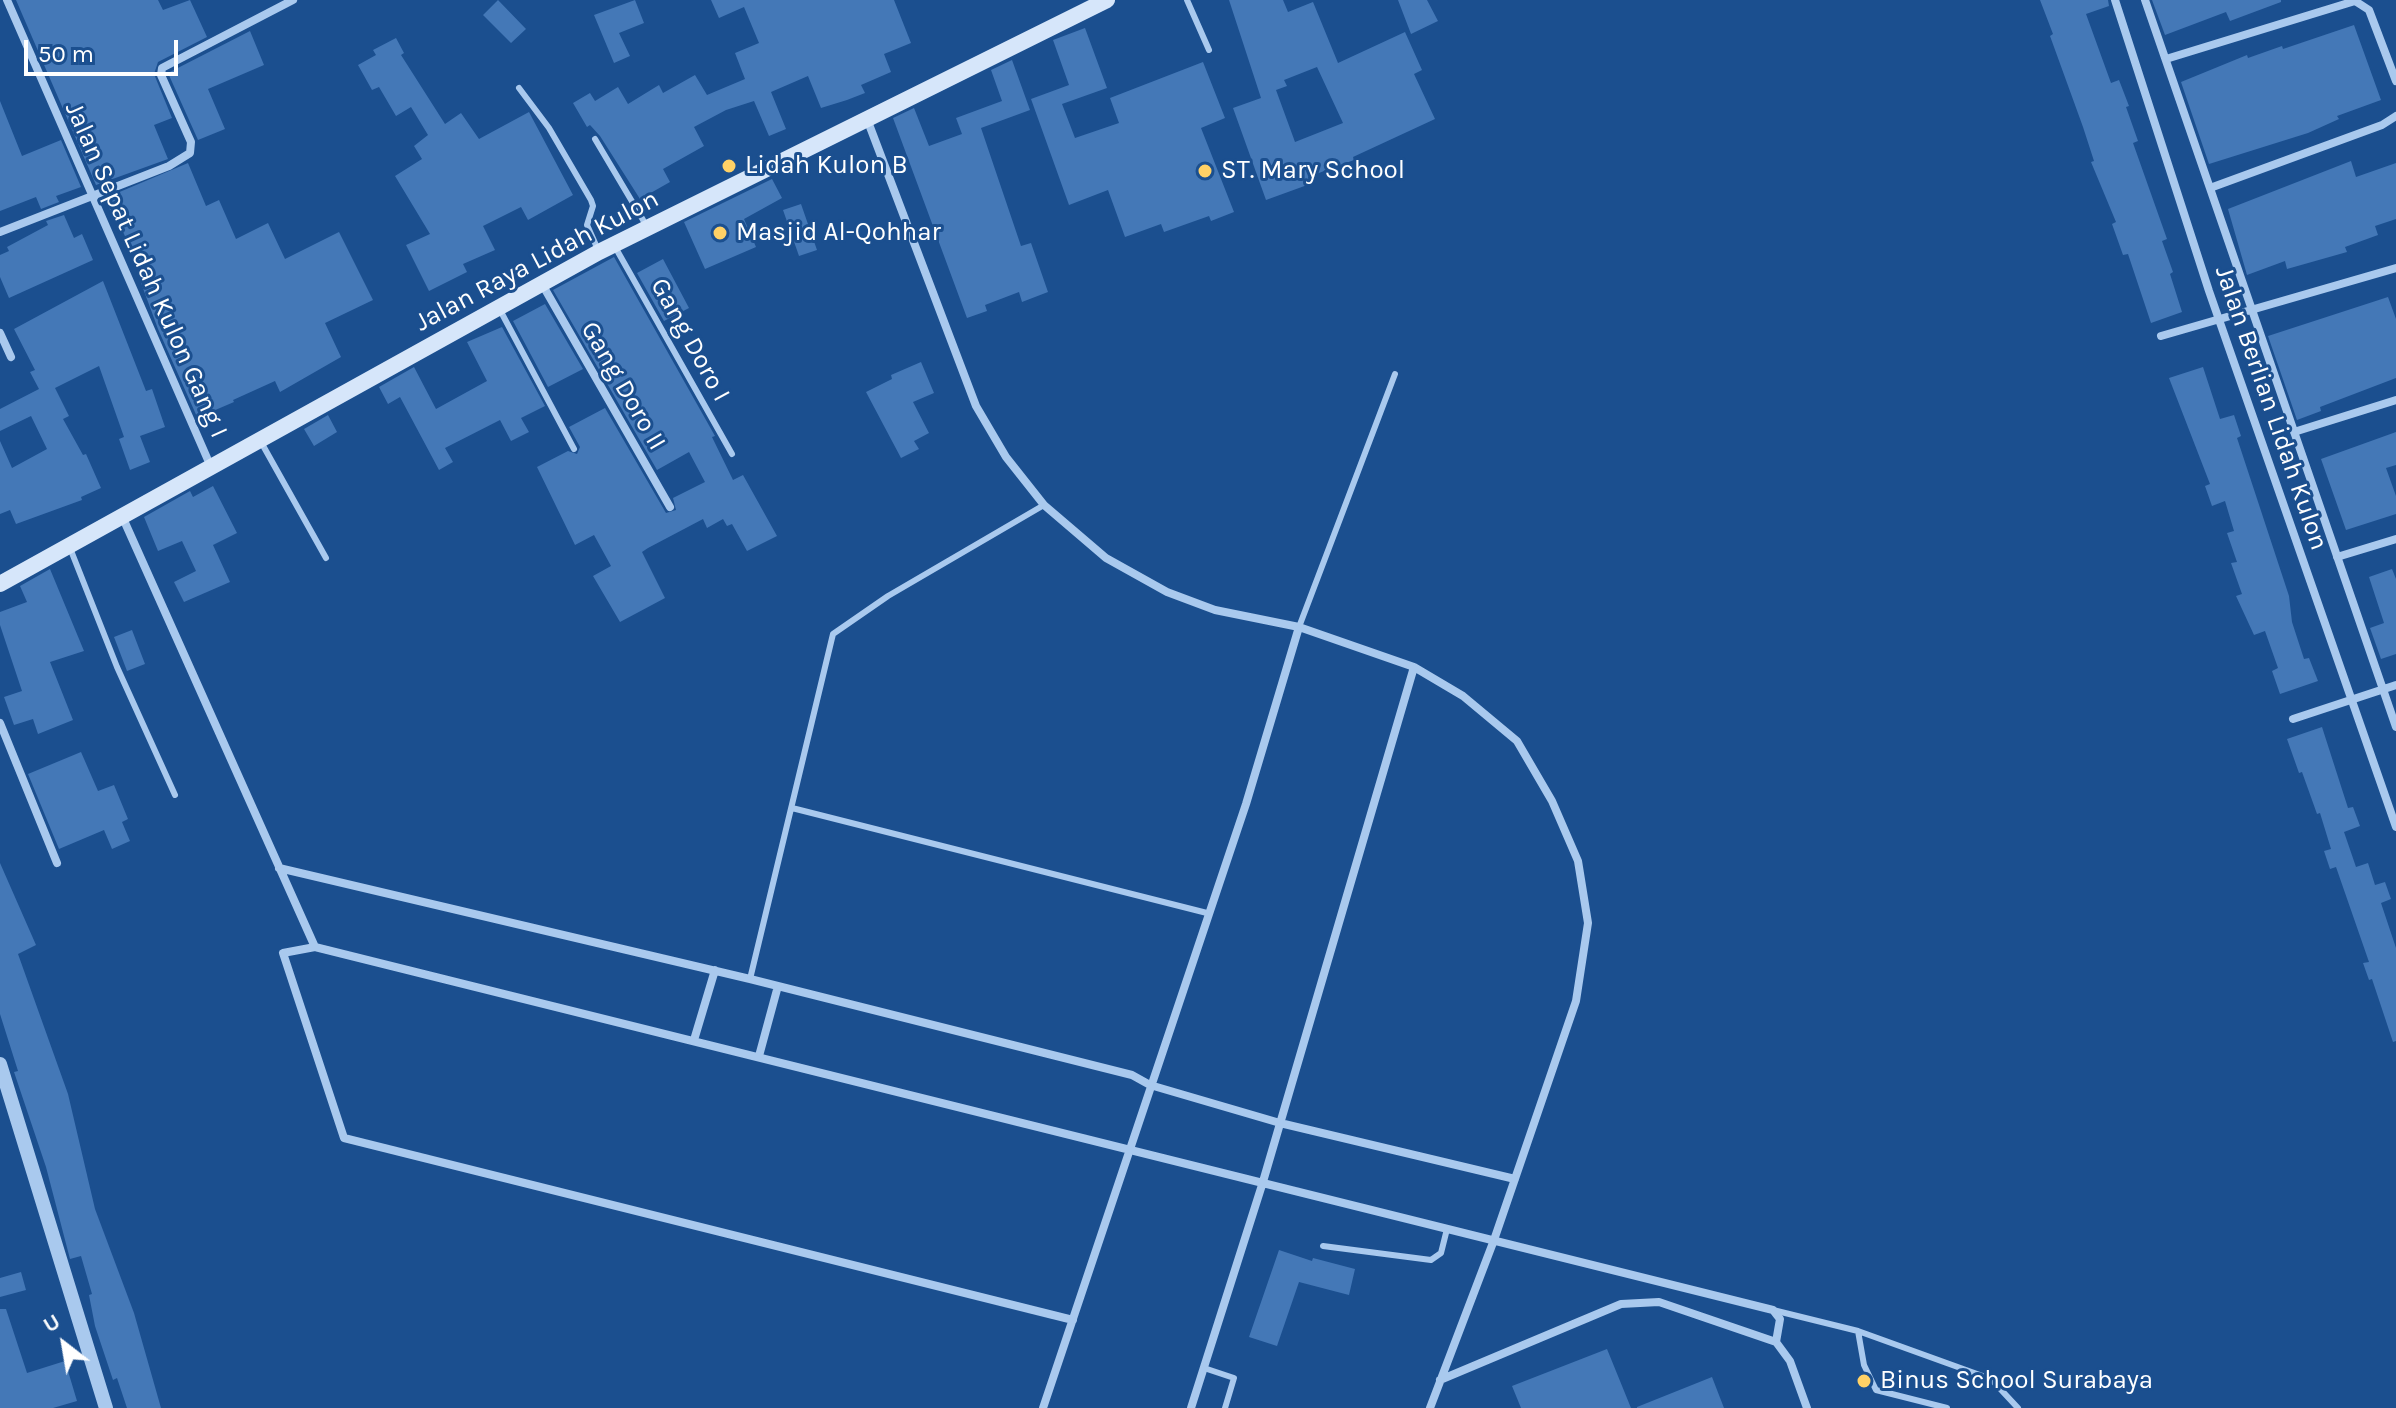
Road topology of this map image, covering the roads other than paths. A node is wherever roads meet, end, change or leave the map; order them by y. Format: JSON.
{"nodes":[{"id":1,"x":7,"y":0,"type":"edge"},
{"id":2,"x":293,"y":0,"type":"edge"},
{"id":3,"x":1107,"y":0,"type":"edge"},
{"id":4,"x":1187,"y":0,"type":"edge"},
{"id":5,"x":2115,"y":0,"type":"edge"},
{"id":6,"x":2145,"y":0,"type":"edge"},
{"id":7,"x":1209,"y":50,"type":"dead end"},
{"id":8,"x":2166,"y":59,"type":"junction"},
{"id":9,"x":2396,"y":81,"type":"edge"},
{"id":10,"x":519,"y":88,"type":"dead end"},
{"id":11,"x":2396,"y":116,"type":"edge"},
{"id":12,"x":867,"y":119,"type":"junction"},
{"id":13,"x":595,"y":139,"type":"dead end"},
{"id":14,"x":2210,"y":188,"type":"junction"},
{"id":15,"x":92,"y":196,"type":"junction"},
{"id":16,"x":648,"y":228,"type":"junction"},
{"id":17,"x":0,"y":232,"type":"edge"},
{"id":18,"x":606,"y":248,"type":"junction"},
{"id":19,"x":2396,"y":268,"type":"edge"},
{"id":20,"x":542,"y":283,"type":"junction"},
{"id":21,"x":499,"y":307,"type":"junction"},
{"id":22,"x":2252,"y":308,"type":"junction"},
{"id":23,"x":2219,"y":319,"type":"junction"},
{"id":24,"x":0,"y":333,"type":"edge"},
{"id":25,"x":2161,"y":336,"type":"dead end"},
{"id":26,"x":11,"y":357,"type":"dead end"},
{"id":27,"x":1395,"y":374,"type":"dead end"},
{"id":28,"x":2396,"y":400,"type":"edge"},
{"id":29,"x":2294,"y":432,"type":"junction"},
{"id":30,"x":260,"y":440,"type":"junction"},
{"id":31,"x":574,"y":449,"type":"dead end"},
{"id":32,"x":732,"y":454,"type":"dead end"},
{"id":33,"x":211,"y":467,"type":"junction"},
{"id":34,"x":1044,"y":505,"type":"junction"},
{"id":35,"x":670,"y":507,"type":"dead end"},
{"id":36,"x":122,"y":516,"type":"junction"},
{"id":37,"x":2396,"y":539,"type":"edge"},
{"id":38,"x":69,"y":546,"type":"junction"},
{"id":39,"x":2337,"y":557,"type":"junction"},
{"id":40,"x":326,"y":558,"type":"dead end"},
{"id":41,"x":0,"y":584,"type":"edge"},
{"id":42,"x":1299,"y":627,"type":"junction"},
{"id":43,"x":1414,"y":667,"type":"junction"},
{"id":44,"x":2396,"y":685,"type":"edge"},
{"id":45,"x":2383,"y":689,"type":"junction"},
{"id":46,"x":2352,"y":700,"type":"junction"},
{"id":47,"x":2293,"y":719,"type":"dead end"},
{"id":48,"x":0,"y":723,"type":"edge"},
{"id":49,"x":2396,"y":727,"type":"edge"},
{"id":50,"x":175,"y":795,"type":"dead end"},
{"id":51,"x":792,"y":808,"type":"junction"},
{"id":52,"x":2396,"y":827,"type":"edge"},
{"id":53,"x":57,"y":863,"type":"dead end"},
{"id":54,"x":279,"y":868,"type":"junction"},
{"id":55,"x":1207,"y":913,"type":"junction"},
{"id":56,"x":315,"y":947,"type":"junction"},
{"id":57,"x":715,"y":970,"type":"junction"},
{"id":58,"x":750,"y":979,"type":"junction"},
{"id":59,"x":778,"y":986,"type":"junction"},
{"id":60,"x":694,"y":1040,"type":"junction"},
{"id":61,"x":759,"y":1056,"type":"junction"},
{"id":62,"x":0,"y":1064,"type":"edge"},
{"id":63,"x":1150,"y":1085,"type":"junction"},
{"id":64,"x":1280,"y":1123,"type":"junction"},
{"id":65,"x":1130,"y":1147,"type":"junction"},
{"id":66,"x":1515,"y":1179,"type":"junction"},
{"id":67,"x":1262,"y":1185,"type":"junction"},
{"id":68,"x":1447,"y":1229,"type":"junction"},
{"id":69,"x":1494,"y":1240,"type":"junction"},
{"id":70,"x":1323,"y":1246,"type":"dead end"},
{"id":71,"x":1773,"y":1310,"type":"junction"},
{"id":72,"x":1073,"y":1320,"type":"junction"},
{"id":73,"x":1858,"y":1331,"type":"junction"},
{"id":74,"x":1776,"y":1342,"type":"junction"},
{"id":75,"x":1204,"y":1368,"type":"junction"},
{"id":76,"x":1440,"y":1380,"type":"junction"},
{"id":77,"x":106,"y":1408,"type":"edge"},
{"id":78,"x":1043,"y":1408,"type":"edge"},
{"id":79,"x":1191,"y":1408,"type":"edge"},
{"id":80,"x":1225,"y":1408,"type":"edge"},
{"id":81,"x":1430,"y":1408,"type":"edge"},
{"id":82,"x":1807,"y":1408,"type":"edge"},
{"id":83,"x":1947,"y":1408,"type":"edge"},
{"id":84,"x":2018,"y":1408,"type":"edge"}],
"edges":[{"from":1,"to":15,"type":"street","name":"Jalan Sepat Lidah Kulon Gang I"},
{"from":2,"to":15,"type":"street"},
{"from":3,"to":12,"type":"main road","name":"Jalan Raya Lidah Kulon"},
{"from":4,"to":7,"type":"lane"},
{"from":5,"to":23,"type":"street","name":"Jalan Berlian Lidah Kulon"},
{"from":6,"to":8,"type":"street","name":"Jalan Berlian Lidah Kulon"},
{"from":8,"to":9,"type":"street"},
{"from":8,"to":14,"type":"street","name":"Jalan Berlian Lidah Kulon"},
{"from":10,"to":18,"type":"lane","name":"Gang Doro I"},
{"from":11,"to":14,"type":"street"},
{"from":12,"to":16,"type":"main road","name":"Jalan Raya Lidah Kulon"},
{"from":12,"to":34,"type":"street"},
{"from":13,"to":16,"type":"lane"},
{"from":14,"to":22,"type":"street","name":"Jalan Berlian Lidah Kulon"},
{"from":15,"to":17,"type":"street"},
{"from":15,"to":33,"type":"street","name":"Jalan Sepat Lidah Kulon Gang I"},
{"from":16,"to":18,"type":"main road","name":"Jalan Raya Lidah Kulon"},
{"from":18,"to":20,"type":"main road","name":"Jalan Raya Lidah Kulon"},
{"from":18,"to":32,"type":"lane","name":"Gang Doro I"},
{"from":19,"to":22,"type":"street"},
{"from":20,"to":21,"type":"main road","name":"Jalan Raya Lidah Kulon"},
{"from":20,"to":35,"type":"street","name":"Gang Doro II"},
{"from":21,"to":30,"type":"main road","name":"Jalan Raya Lidah Kulon"},
{"from":21,"to":31,"type":"lane"},
{"from":22,"to":23,"type":"street"},
{"from":22,"to":29,"type":"street","name":"Jalan Berlian Lidah Kulon"},
{"from":23,"to":25,"type":"street"},
{"from":23,"to":46,"type":"street","name":"Jalan Berlian Lidah Kulon"},
{"from":24,"to":26,"type":"street"},
{"from":27,"to":42,"type":"lane"},
{"from":28,"to":29,"type":"street"},
{"from":29,"to":39,"type":"street","name":"Jalan Berlian Lidah Kulon"},
{"from":30,"to":33,"type":"main road","name":"Jalan Raya Lidah Kulon"},
{"from":30,"to":40,"type":"lane"},
{"from":33,"to":36,"type":"main road","name":"Jalan Raya Lidah Kulon"},
{"from":34,"to":42,"type":"street"},
{"from":34,"to":51,"type":"lane"},
{"from":36,"to":38,"type":"main road","name":"Jalan Raya Lidah Kulon"},
{"from":36,"to":54,"type":"street"},
{"from":37,"to":39,"type":"street"},
{"from":38,"to":41,"type":"main road","name":"Jalan Raya Lidah Kulon"},
{"from":38,"to":50,"type":"lane"},
{"from":39,"to":45,"type":"street","name":"Jalan Berlian Lidah Kulon"},
{"from":42,"to":43,"type":"street"},
{"from":42,"to":55,"type":"street"},
{"from":43,"to":64,"type":"street"},
{"from":43,"to":66,"type":"street"},
{"from":44,"to":45,"type":"street"},
{"from":45,"to":46,"type":"street"},
{"from":45,"to":49,"type":"street","name":"Jalan Berlian Lidah Kulon"},
{"from":46,"to":47,"type":"street"},
{"from":46,"to":52,"type":"street","name":"Jalan Berlian Lidah Kulon"},
{"from":48,"to":53,"type":"street"},
{"from":51,"to":55,"type":"lane"},
{"from":51,"to":58,"type":"lane"},
{"from":54,"to":56,"type":"street"},
{"from":54,"to":57,"type":"street"},
{"from":55,"to":63,"type":"street"},
{"from":56,"to":60,"type":"street"},
{"from":56,"to":72,"type":"street"},
{"from":57,"to":58,"type":"street"},
{"from":57,"to":60,"type":"street"},
{"from":58,"to":59,"type":"street"},
{"from":59,"to":61,"type":"street"},
{"from":59,"to":63,"type":"street"},
{"from":60,"to":61,"type":"street"},
{"from":61,"to":65,"type":"street"},
{"from":62,"to":77,"type":"street"},
{"from":63,"to":64,"type":"street"},
{"from":63,"to":65,"type":"street"},
{"from":64,"to":66,"type":"street"},
{"from":64,"to":67,"type":"street"},
{"from":65,"to":67,"type":"street"},
{"from":65,"to":72,"type":"street"},
{"from":66,"to":69,"type":"street"},
{"from":67,"to":68,"type":"street"},
{"from":67,"to":75,"type":"street"},
{"from":68,"to":69,"type":"street"},
{"from":68,"to":70,"type":"lane"},
{"from":69,"to":71,"type":"street"},
{"from":69,"to":76,"type":"street"},
{"from":71,"to":73,"type":"lane"},
{"from":71,"to":74,"type":"street"},
{"from":72,"to":78,"type":"street"},
{"from":73,"to":83,"type":"lane"},
{"from":73,"to":84,"type":"lane"},
{"from":74,"to":76,"type":"street"},
{"from":74,"to":82,"type":"street"},
{"from":75,"to":79,"type":"street"},
{"from":75,"to":80,"type":"lane"},
{"from":76,"to":81,"type":"street"}]}
